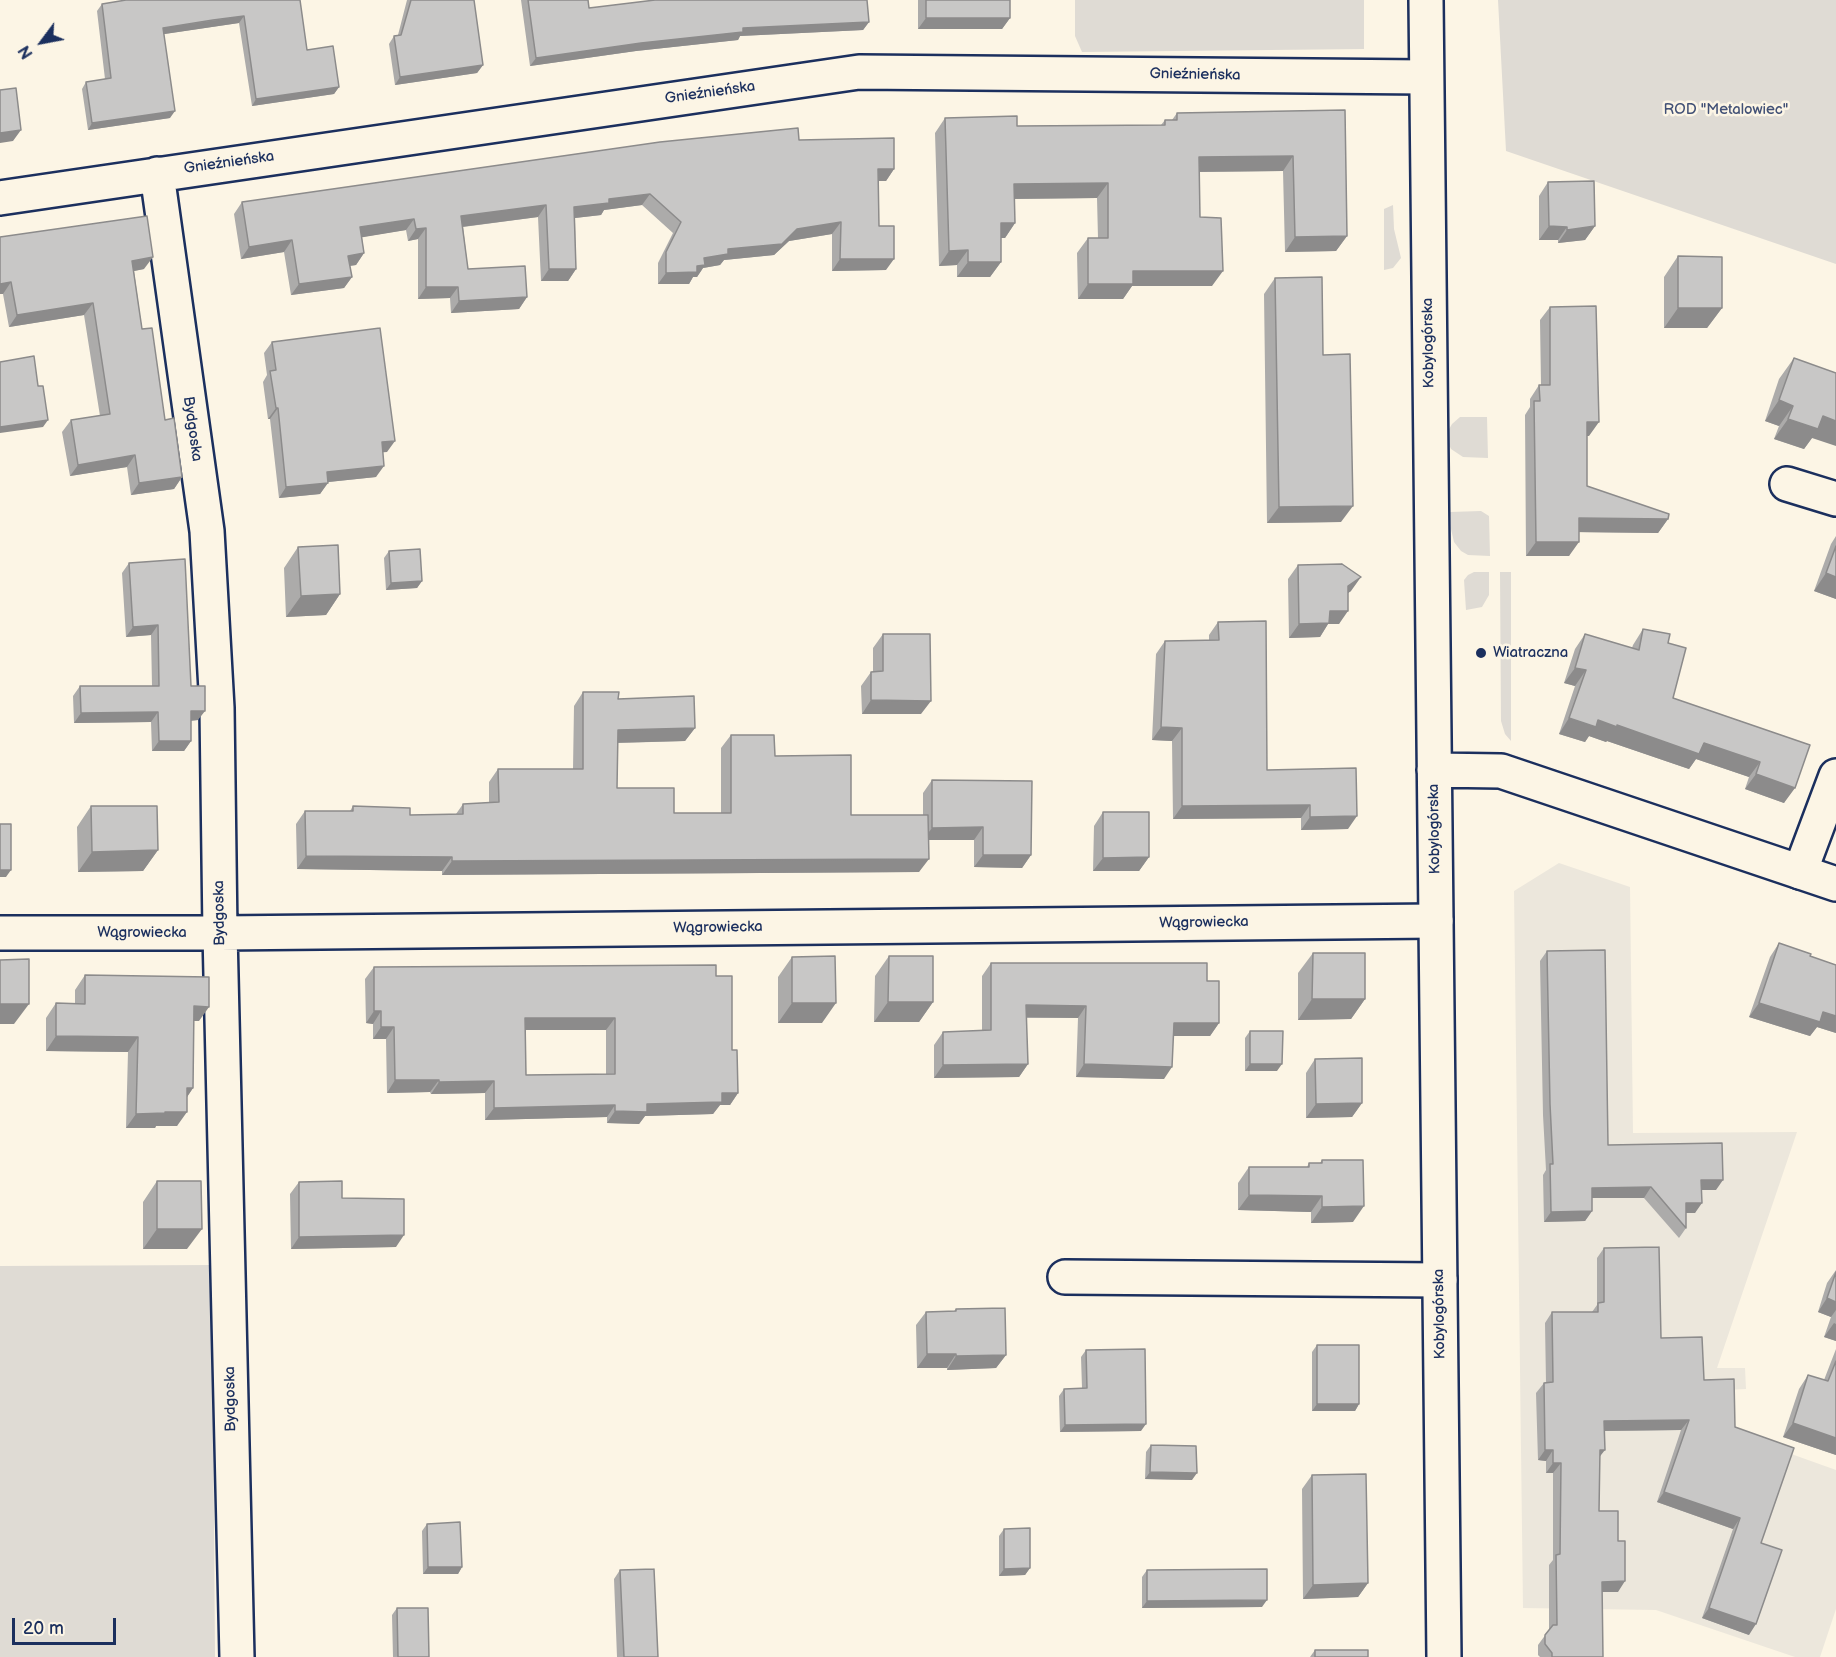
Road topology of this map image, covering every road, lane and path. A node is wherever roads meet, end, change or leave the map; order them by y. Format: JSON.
{"nodes":[{"id":1,"x":1426,"y":0,"type":"edge"},
{"id":2,"x":1426,"y":77,"type":"junction"},
{"id":3,"x":157,"y":174,"type":"junction"},
{"id":4,"x":0,"y":198,"type":"edge"},
{"id":5,"x":1786,"y":484,"type":"dead end"},
{"id":6,"x":1836,"y":499,"type":"edge"},
{"id":7,"x":1434,"y":770,"type":"junction"},
{"id":8,"x":1836,"y":776,"type":"edge"},
{"id":9,"x":1800,"y":872,"type":"junction"},
{"id":10,"x":1836,"y":884,"type":"edge"},
{"id":11,"x":1436,"y":921,"type":"junction"},
{"id":12,"x":0,"y":933,"type":"edge"},
{"id":13,"x":220,"y":933,"type":"junction"},
{"id":14,"x":1065,"y":1277,"type":"dead end"},
{"id":15,"x":1440,"y":1280,"type":"junction"},
{"id":16,"x":237,"y":1657,"type":"edge"},
{"id":17,"x":1444,"y":1657,"type":"edge"}],
"edges":[{"from":1,"to":2,"type":"street","name":"Kobylogórska"},
{"from":2,"to":3,"type":"street","name":"Gnieźnieńska"},
{"from":2,"to":7,"type":"street","name":"Kobylogórska"},
{"from":3,"to":4,"type":"street","name":"Gnieźnieńska"},
{"from":3,"to":13,"type":"street","name":"Bydgoska"},
{"from":5,"to":6,"type":"street"},
{"from":7,"to":9,"type":"street"},
{"from":7,"to":11,"type":"street","name":"Kobylogórska"},
{"from":8,"to":9,"type":"street"},
{"from":9,"to":10,"type":"street"},
{"from":11,"to":13,"type":"street","name":"Wągrowiecka"},
{"from":11,"to":15,"type":"street","name":"Kobylogórska"},
{"from":12,"to":13,"type":"street","name":"Wągrowiecka"},
{"from":13,"to":16,"type":"street","name":"Bydgoska"},
{"from":14,"to":15,"type":"street"},
{"from":15,"to":17,"type":"street","name":"Kobylogórska"}]}
